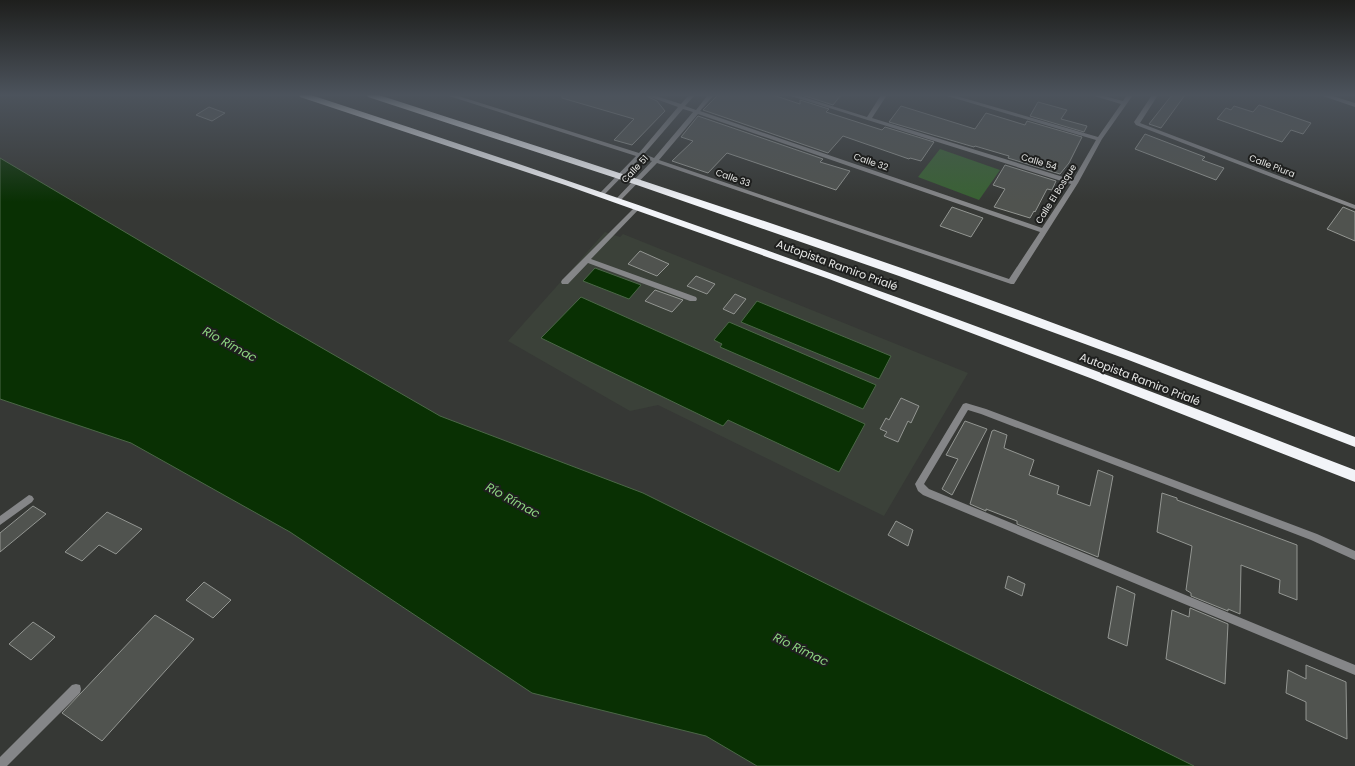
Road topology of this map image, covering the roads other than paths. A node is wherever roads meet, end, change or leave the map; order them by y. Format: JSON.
{"nodes":[{"id":1,"x":411,"y":131,"type":"edge"},
{"id":2,"x":481,"y":131,"type":"edge"},
{"id":3,"x":563,"y":131,"type":"edge"},
{"id":4,"x":661,"y":131,"type":"edge"},
{"id":5,"x":681,"y":131,"type":"edge"},
{"id":6,"x":752,"y":131,"type":"edge"},
{"id":7,"x":907,"y":131,"type":"edge"},
{"id":8,"x":1070,"y":131,"type":"edge"},
{"id":9,"x":1105,"y":131,"type":"edge"},
{"id":10,"x":1156,"y":131,"type":"edge"},
{"id":11,"x":1099,"y":139,"type":"junction"},
{"id":12,"x":640,"y":155,"type":"junction"},
{"id":13,"x":655,"y":161,"type":"junction"},
{"id":14,"x":620,"y":176,"type":"junction"},
{"id":15,"x":636,"y":181,"type":"junction"},
{"id":16,"x":1075,"y":183,"type":"junction"},
{"id":17,"x":602,"y":194,"type":"junction"},
{"id":18,"x":618,"y":200,"type":"junction"},
{"id":19,"x":638,"y":207,"type":"junction"},
{"id":20,"x":1355,"y":207,"type":"edge"},
{"id":21,"x":1044,"y":231,"type":"junction"},
{"id":22,"x":587,"y":260,"type":"junction"},
{"id":23,"x":565,"y":282,"type":"dead end"},
{"id":24,"x":1011,"y":282,"type":"joint"},
{"id":25,"x":693,"y":299,"type":"dead end"},
{"id":26,"x":1355,"y":442,"type":"edge"},
{"id":27,"x":1355,"y":476,"type":"edge"},
{"id":28,"x":29,"y":499,"type":"dead end"},
{"id":29,"x":0,"y":521,"type":"edge"},
{"id":30,"x":1355,"y":556,"type":"edge"},
{"id":31,"x":1355,"y":670,"type":"edge"},
{"id":32,"x":76,"y":689,"type":"dead end"},
{"id":33,"x":0,"y":765,"type":"edge"}],
"edges":[{"from":1,"to":17,"type":"highway","name":"Autopista Ramiro Prialé"},
{"from":2,"to":14,"type":"highway","name":"Autopista Ramiro Prialé"},
{"from":3,"to":12,"type":"street","name":"Calle 33"},
{"from":4,"to":12,"type":"street","name":"Calle 51"},
{"from":5,"to":13,"type":"street","name":"Calle 51"},
{"from":6,"to":21,"type":"street","name":"Calle 32"},
{"from":7,"to":16,"type":"street","name":"Calle 54"},
{"from":8,"to":11,"type":"street"},
{"from":9,"to":11,"type":"street","name":"Calle El Bosque"},
{"from":10,"to":20,"type":"street","name":"Calle Piura"},
{"from":11,"to":16,"type":"street","name":"Calle El Bosque"},
{"from":12,"to":13,"type":"street","name":"Calle 33"},
{"from":12,"to":14,"type":"street","name":"Calle 51"},
{"from":13,"to":15,"type":"street","name":"Calle 51"},
{"from":13,"to":24,"type":"street","name":"Calle 33"},
{"from":14,"to":15,"type":"highway","name":"Autopista Ramiro Prialé"},
{"from":14,"to":17,"type":"street","name":"Calle 51"},
{"from":15,"to":18,"type":"street","name":"Calle 51"},
{"from":15,"to":26,"type":"highway","name":"Autopista Ramiro Prialé"},
{"from":16,"to":21,"type":"street","name":"Calle El Bosque"},
{"from":17,"to":18,"type":"highway","name":"Autopista Ramiro Prialé"},
{"from":18,"to":19,"type":"highway","name":"Autopista Ramiro Prialé"},
{"from":19,"to":22,"type":"street"},
{"from":19,"to":27,"type":"highway","name":"Autopista Ramiro Prialé"},
{"from":21,"to":24,"type":"street","name":"Calle El Bosque"},
{"from":22,"to":23,"type":"street"},
{"from":22,"to":25,"type":"street"},
{"from":28,"to":29,"type":"street"},
{"from":30,"to":31,"type":"street"},
{"from":32,"to":33,"type":"street"}]}
